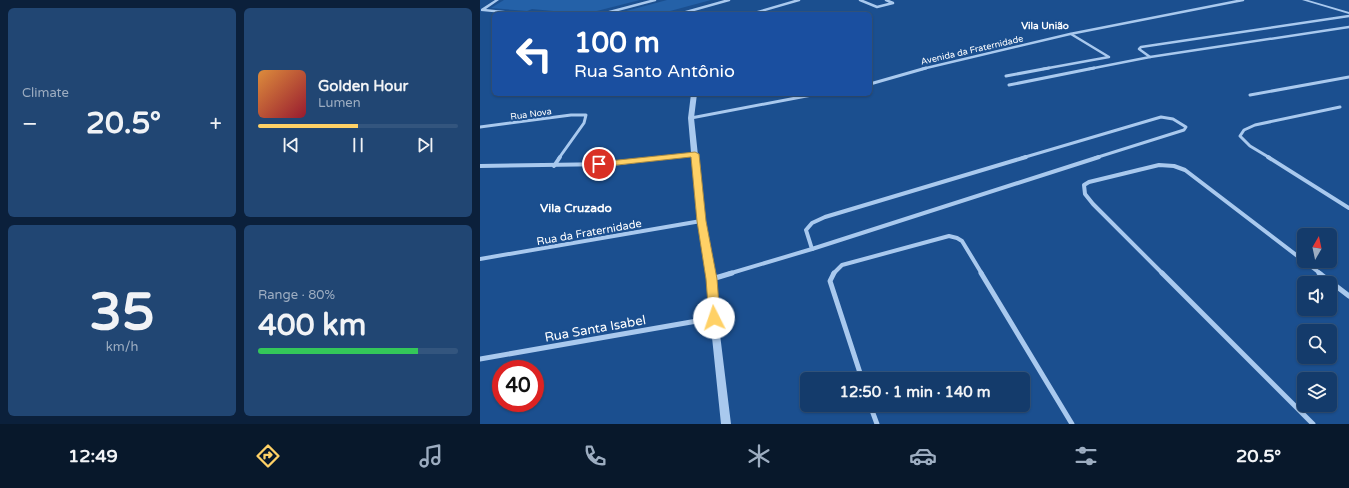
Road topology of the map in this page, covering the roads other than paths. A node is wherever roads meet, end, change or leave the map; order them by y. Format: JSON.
{"nodes":[{"id":1,"x":497,"y":0,"type":"edge"},
{"id":2,"x":655,"y":0,"type":"edge"},
{"id":3,"x":729,"y":0,"type":"edge"},
{"id":4,"x":799,"y":0,"type":"edge"},
{"id":5,"x":860,"y":0,"type":"edge"},
{"id":6,"x":886,"y":0,"type":"edge"},
{"id":7,"x":1243,"y":0,"type":"edge"},
{"id":8,"x":1304,"y":0,"type":"edge"},
{"id":9,"x":481,"y":10,"type":"edge"},
{"id":10,"x":503,"y":12,"type":"edge"},
{"id":11,"x":610,"y":12,"type":"edge"},
{"id":12,"x":686,"y":12,"type":"edge"},
{"id":13,"x":758,"y":12,"type":"edge"},
{"id":14,"x":1349,"y":15,"type":"edge"},
{"id":15,"x":1349,"y":27,"type":"edge"},
{"id":16,"x":1070,"y":34,"type":"junction"},
{"id":17,"x":1150,"y":57,"type":"junction"},
{"id":18,"x":1006,"y":76,"type":"dead end"},
{"id":19,"x":1349,"y":77,"type":"edge"},
{"id":20,"x":872,"y":83,"type":"edge"},
{"id":21,"x":1009,"y":85,"type":"dead end"},
{"id":22,"x":1250,"y":95,"type":"dead end"},
{"id":23,"x":694,"y":96,"type":"edge"},
{"id":24,"x":806,"y":96,"type":"edge"},
{"id":25,"x":1340,"y":107,"type":"dead end"},
{"id":26,"x":691,"y":118,"type":"junction"},
{"id":27,"x":480,"y":127,"type":"edge"},
{"id":28,"x":695,"y":154,"type":"junction"},
{"id":29,"x":480,"y":166,"type":"edge"},
{"id":30,"x":554,"y":166,"type":"junction"},
{"id":31,"x":1349,"y":208,"type":"edge"},
{"id":32,"x":701,"y":221,"type":"junction"},
{"id":33,"x":812,"y":249,"type":"junction"},
{"id":34,"x":480,"y":259,"type":"edge"},
{"id":35,"x":712,"y":279,"type":"junction"},
{"id":36,"x":1349,"y":296,"type":"edge"},
{"id":37,"x":714,"y":318,"type":"junction"},
{"id":38,"x":480,"y":359,"type":"edge"},
{"id":39,"x":860,"y":372,"type":"edge"},
{"id":40,"x":873,"y":412,"type":"edge"},
{"id":41,"x":726,"y":424,"type":"edge"},
{"id":42,"x":877,"y":424,"type":"edge"},
{"id":43,"x":1072,"y":424,"type":"edge"},
{"id":44,"x":1313,"y":424,"type":"edge"}],
"edges":[{"from":1,"to":9,"type":"street"},
{"from":2,"to":11,"type":"street"},
{"from":3,"to":12,"type":"street"},
{"from":4,"to":13,"type":"street"},
{"from":5,"to":6,"type":"street"},
{"from":7,"to":16,"type":"street","name":"Avenida da Fraternidade"},
{"from":8,"to":14,"type":"street"},
{"from":9,"to":10,"type":"street"},
{"from":14,"to":17,"type":"street"},
{"from":15,"to":17,"type":"street"},
{"from":16,"to":18,"type":"street"},
{"from":16,"to":20,"type":"street","name":"Avenida da Fraternidade"},
{"from":17,"to":21,"type":"street"},
{"from":19,"to":22,"type":"street"},
{"from":23,"to":26,"type":"street"},
{"from":24,"to":26,"type":"street"},
{"from":25,"to":31,"type":"street"},
{"from":26,"to":28,"type":"street"},
{"from":27,"to":30,"type":"street","name":"Rua Nova"},
{"from":28,"to":30,"type":"street"},
{"from":28,"to":32,"type":"street"},
{"from":29,"to":30,"type":"street"},
{"from":32,"to":34,"type":"street","name":"Rua da Fraternidade"},
{"from":32,"to":35,"type":"street"},
{"from":33,"to":33,"type":"street"},
{"from":33,"to":35,"type":"street"},
{"from":35,"to":37,"type":"street"},
{"from":36,"to":44,"type":"street"},
{"from":37,"to":38,"type":"street","name":"Rua Santa Isabel"},
{"from":37,"to":41,"type":"street"},
{"from":39,"to":43,"type":"street"},
{"from":40,"to":42,"type":"street"}]}
